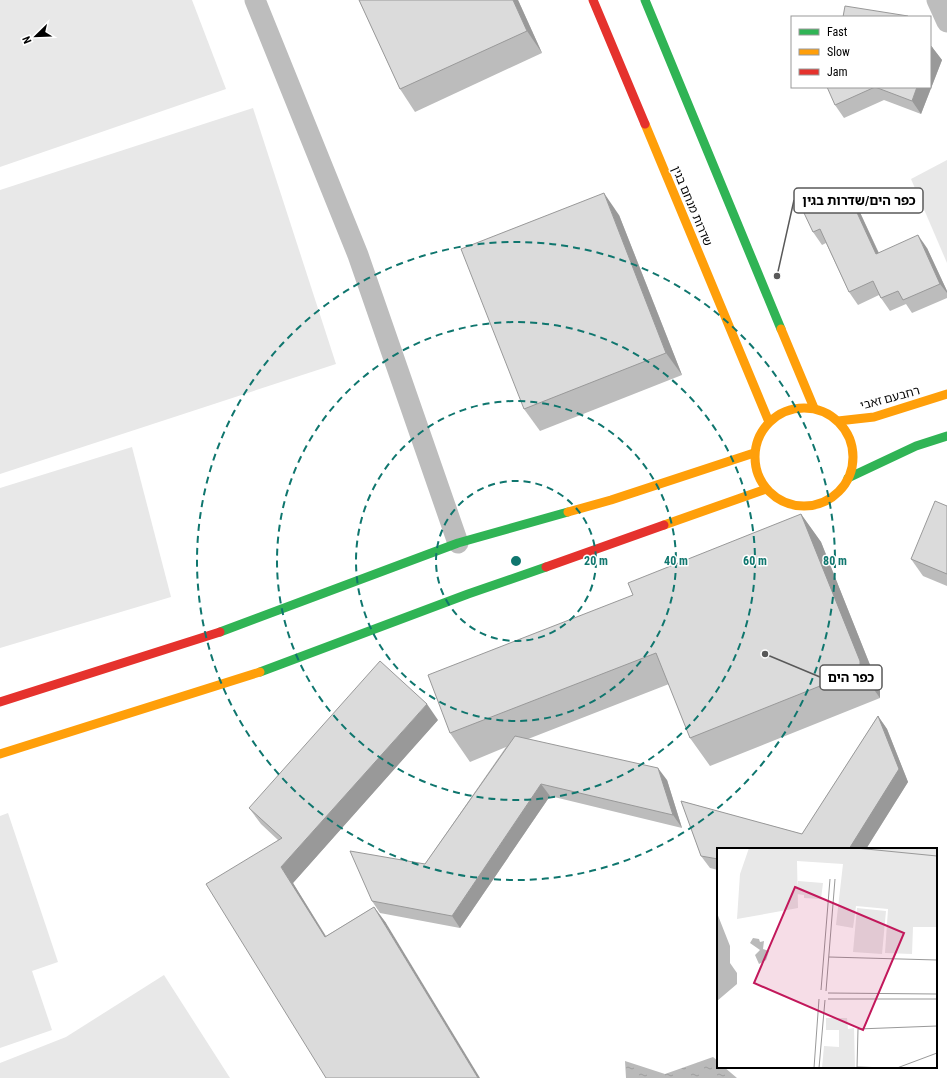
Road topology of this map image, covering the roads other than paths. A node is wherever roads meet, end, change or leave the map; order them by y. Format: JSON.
{"nodes":[{"id":1,"x":255,"y":0,"type":"edge"},
{"id":2,"x":593,"y":0,"type":"edge"},
{"id":3,"x":645,"y":0,"type":"edge"},
{"id":4,"x":937,"y":0,"type":"edge"},
{"id":5,"x":947,"y":22,"type":"edge"},
{"id":6,"x":947,"y":394,"type":"edge"},
{"id":7,"x":814,"y":408,"type":"junction"},
{"id":8,"x":838,"y":421,"type":"junction"},
{"id":9,"x":769,"y":422,"type":"junction"},
{"id":10,"x":947,"y":436,"type":"edge"},
{"id":11,"x":754,"y":453,"type":"junction"},
{"id":12,"x":848,"y":478,"type":"junction"},
{"id":13,"x":766,"y":489,"type":"junction"},
{"id":14,"x":458,"y":544,"type":"junction"},
{"id":15,"x":0,"y":702,"type":"edge"},
{"id":16,"x":0,"y":754,"type":"edge"}],
"edges":[{"from":1,"to":14,"type":"street"},
{"from":2,"to":9,"type":"street","name":"שדרות מנחם בגין"},
{"from":3,"to":7,"type":"street"},
{"from":4,"to":5,"type":"street"},
{"from":6,"to":8,"type":"street","name":"רחבעם זאבי"},
{"from":7,"to":8,"type":"street"},
{"from":7,"to":9,"type":"street"},
{"from":8,"to":12,"type":"street"},
{"from":9,"to":11,"type":"street"},
{"from":10,"to":12,"type":"street"},
{"from":11,"to":13,"type":"street"},
{"from":11,"to":14,"type":"street"},
{"from":12,"to":13,"type":"street"},
{"from":13,"to":16,"type":"street"},
{"from":14,"to":15,"type":"street"}]}
